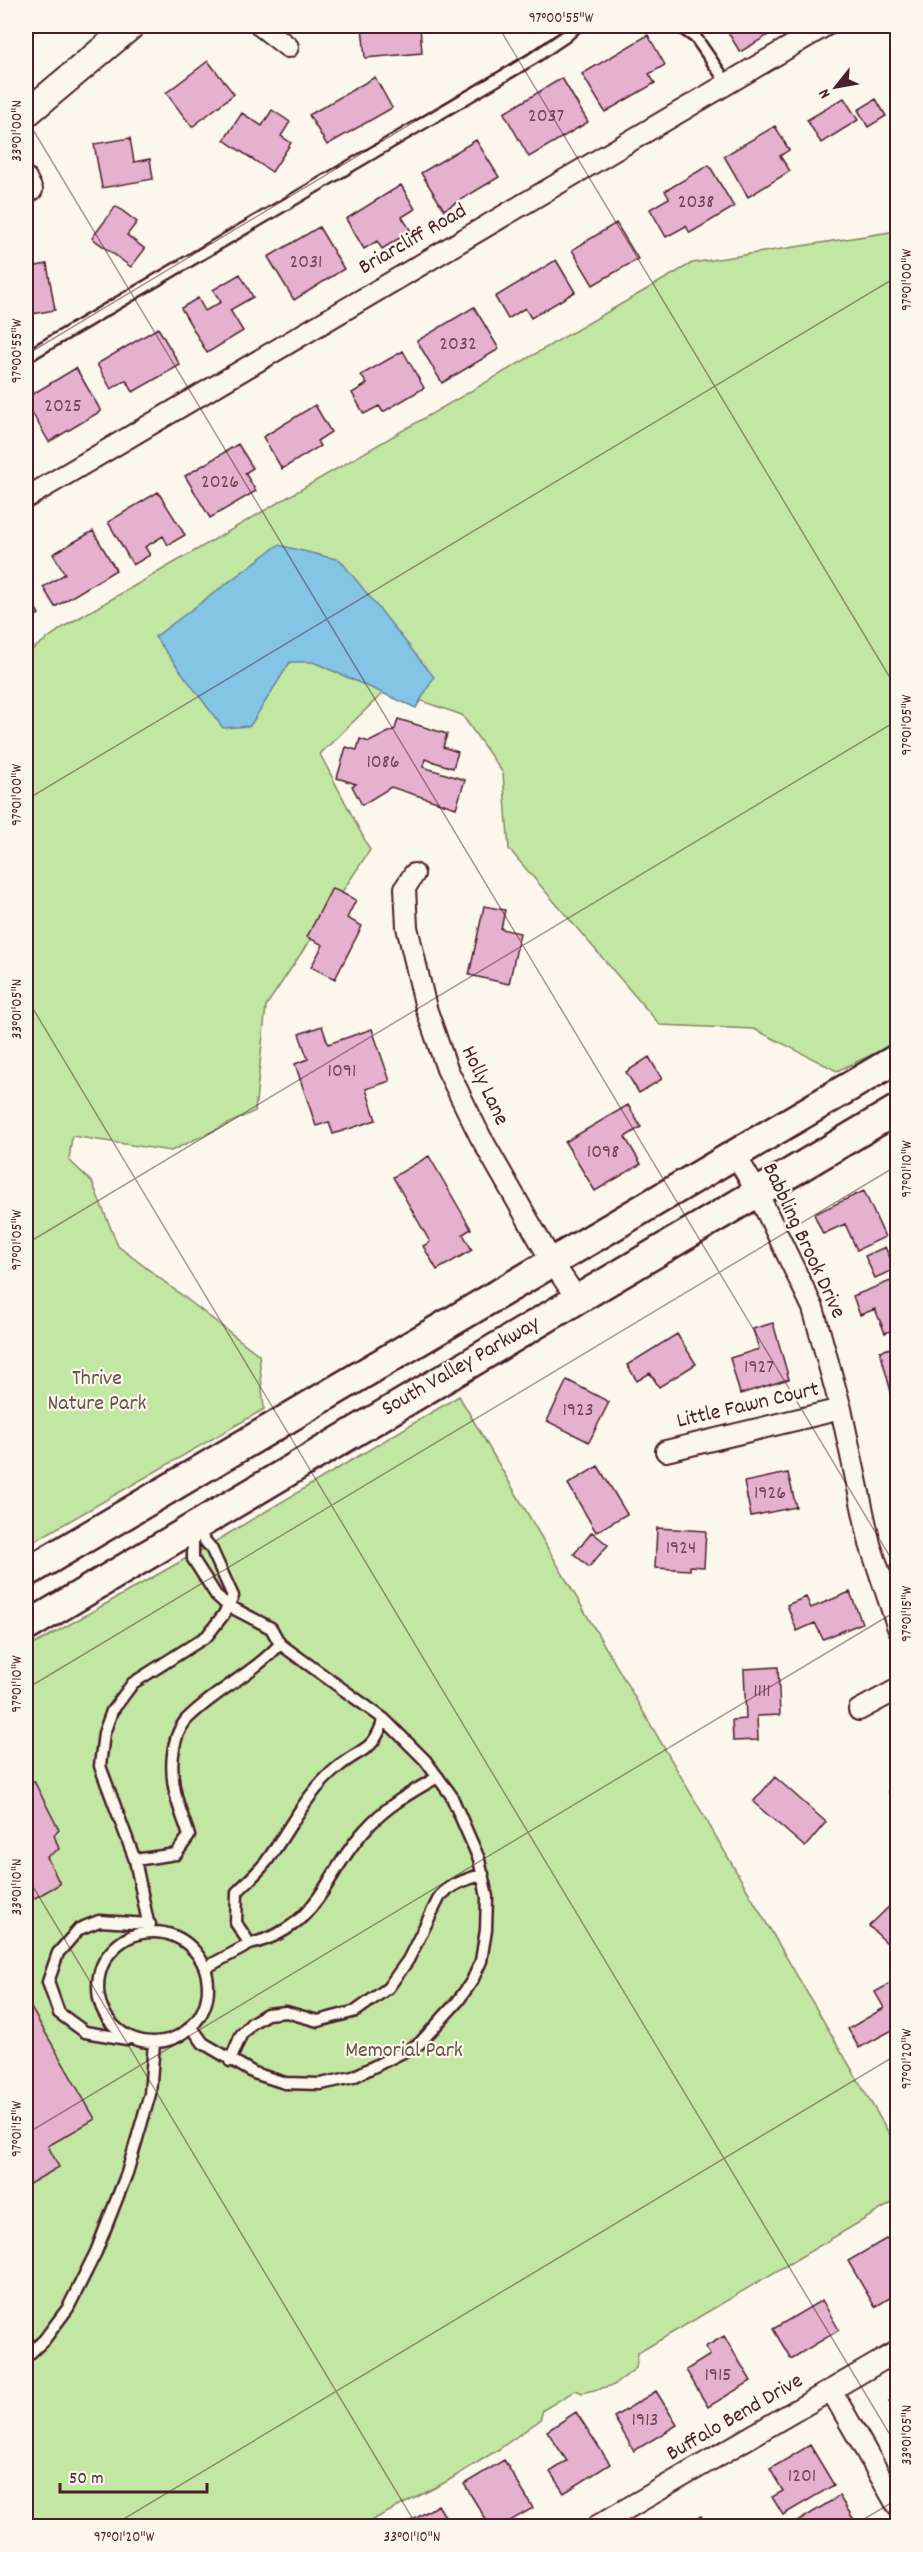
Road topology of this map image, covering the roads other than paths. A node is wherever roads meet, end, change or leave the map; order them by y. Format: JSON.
{"nodes":[{"id":1,"x":131,"y":26,"type":"edge"},
{"id":2,"x":261,"y":26,"type":"edge"},
{"id":3,"x":577,"y":26,"type":"edge"},
{"id":4,"x":679,"y":26,"type":"edge"},
{"id":5,"x":825,"y":26,"type":"edge"},
{"id":6,"x":288,"y":47,"type":"dead end"},
{"id":7,"x":727,"y":83,"type":"junction"},
{"id":8,"x":26,"y":114,"type":"edge"},
{"id":9,"x":26,"y":357,"type":"edge"},
{"id":10,"x":26,"y":498,"type":"edge"},
{"id":11,"x":414,"y":874,"type":"dead end"},
{"id":12,"x":897,"y":1058,"type":"edge"},
{"id":13,"x":897,"y":1109,"type":"edge"},
{"id":14,"x":735,"y":1154,"type":"junction"},
{"id":15,"x":757,"y":1192,"type":"junction"},
{"id":16,"x":552,"y":1262,"type":"junction"},
{"id":17,"x":578,"y":1300,"type":"junction"},
{"id":18,"x":841,"y":1409,"type":"junction"},
{"id":19,"x":666,"y":1450,"type":"dead end"},
{"id":20,"x":168,"y":1489,"type":"junction"},
{"id":21,"x":193,"y":1527,"type":"junction"},
{"id":22,"x":26,"y":1573,"type":"edge"},
{"id":23,"x":227,"y":1605,"type":"junction"},
{"id":24,"x":26,"y":1627,"type":"edge"},
{"id":25,"x":897,"y":1628,"type":"edge"},
{"id":26,"x":280,"y":1644,"type":"junction"},
{"id":27,"x":897,"y":1689,"type":"edge"},
{"id":28,"x":859,"y":1710,"type":"dead end"},
{"id":29,"x":384,"y":1719,"type":"junction"},
{"id":30,"x":438,"y":1777,"type":"junction"},
{"id":31,"x":135,"y":1860,"type":"junction"},
{"id":32,"x":483,"y":1874,"type":"junction"},
{"id":33,"x":150,"y":1928,"type":"junction"},
{"id":34,"x":250,"y":1944,"type":"junction"},
{"id":35,"x":205,"y":1968,"type":"junction"},
{"id":36,"x":191,"y":2026,"type":"junction"},
{"id":37,"x":132,"y":2040,"type":"junction"},
{"id":38,"x":154,"y":2043,"type":"junction"},
{"id":39,"x":230,"y":2061,"type":"junction"},
{"id":40,"x":897,"y":2351,"type":"edge"},
{"id":41,"x":26,"y":2357,"type":"edge"},
{"id":42,"x":831,"y":2390,"type":"junction"},
{"id":43,"x":897,"y":2507,"type":"edge"},
{"id":44,"x":602,"y":2525,"type":"edge"}],
"edges":[{"from":1,"to":8,"type":"street"},
{"from":2,"to":6,"type":"street"},
{"from":3,"to":9,"type":"lane"},
{"from":4,"to":7,"type":"lane"},
{"from":5,"to":7,"type":"street","name":"Briarcliff Road"},
{"from":7,"to":10,"type":"street","name":"Briarcliff Road"},
{"from":11,"to":16,"type":"street","name":"Holly Lane"},
{"from":12,"to":14,"type":"main road","name":"South Valley Parkway"},
{"from":13,"to":15,"type":"main road","name":"South Valley Parkway"},
{"from":14,"to":15,"type":"street","name":"Babbling Brook Drive"},
{"from":14,"to":16,"type":"main road","name":"South Valley Parkway"},
{"from":15,"to":17,"type":"main road","name":"South Valley Parkway"},
{"from":15,"to":18,"type":"street","name":"Babbling Brook Drive"},
{"from":16,"to":17,"type":"street","name":"Holly Lane"},
{"from":16,"to":20,"type":"main road","name":"South Valley Parkway"},
{"from":17,"to":21,"type":"main road","name":"South Valley Parkway"},
{"from":18,"to":19,"type":"street","name":"Little Fawn Court"},
{"from":18,"to":25,"type":"street","name":"Babbling Brook Drive"},
{"from":20,"to":21,"type":"main road"},
{"from":20,"to":22,"type":"main road","name":"South Valley Parkway"},
{"from":21,"to":23,"type":"lane"},
{"from":21,"to":23,"type":"lane"},
{"from":21,"to":24,"type":"main road","name":"South Valley Parkway"},
{"from":23,"to":26,"type":"lane"},
{"from":23,"to":31,"type":"lane"},
{"from":26,"to":29,"type":"lane"},
{"from":26,"to":31,"type":"lane"},
{"from":27,"to":28,"type":"street"},
{"from":29,"to":30,"type":"lane"},
{"from":29,"to":34,"type":"lane"},
{"from":30,"to":32,"type":"lane"},
{"from":30,"to":34,"type":"lane"},
{"from":31,"to":33,"type":"lane"},
{"from":32,"to":39,"type":"lane"},
{"from":32,"to":39,"type":"lane"},
{"from":33,"to":35,"type":"lane"},
{"from":33,"to":37,"type":"lane"},
{"from":33,"to":37,"type":"lane"},
{"from":34,"to":35,"type":"lane"},
{"from":35,"to":36,"type":"lane"},
{"from":36,"to":38,"type":"lane"},
{"from":36,"to":39,"type":"lane"},
{"from":37,"to":38,"type":"lane"},
{"from":38,"to":41,"type":"lane"},
{"from":40,"to":42,"type":"street","name":"Buffalo Bend Drive"},
{"from":42,"to":43,"type":"street"},
{"from":42,"to":44,"type":"street","name":"Buffalo Bend Drive"}]}
